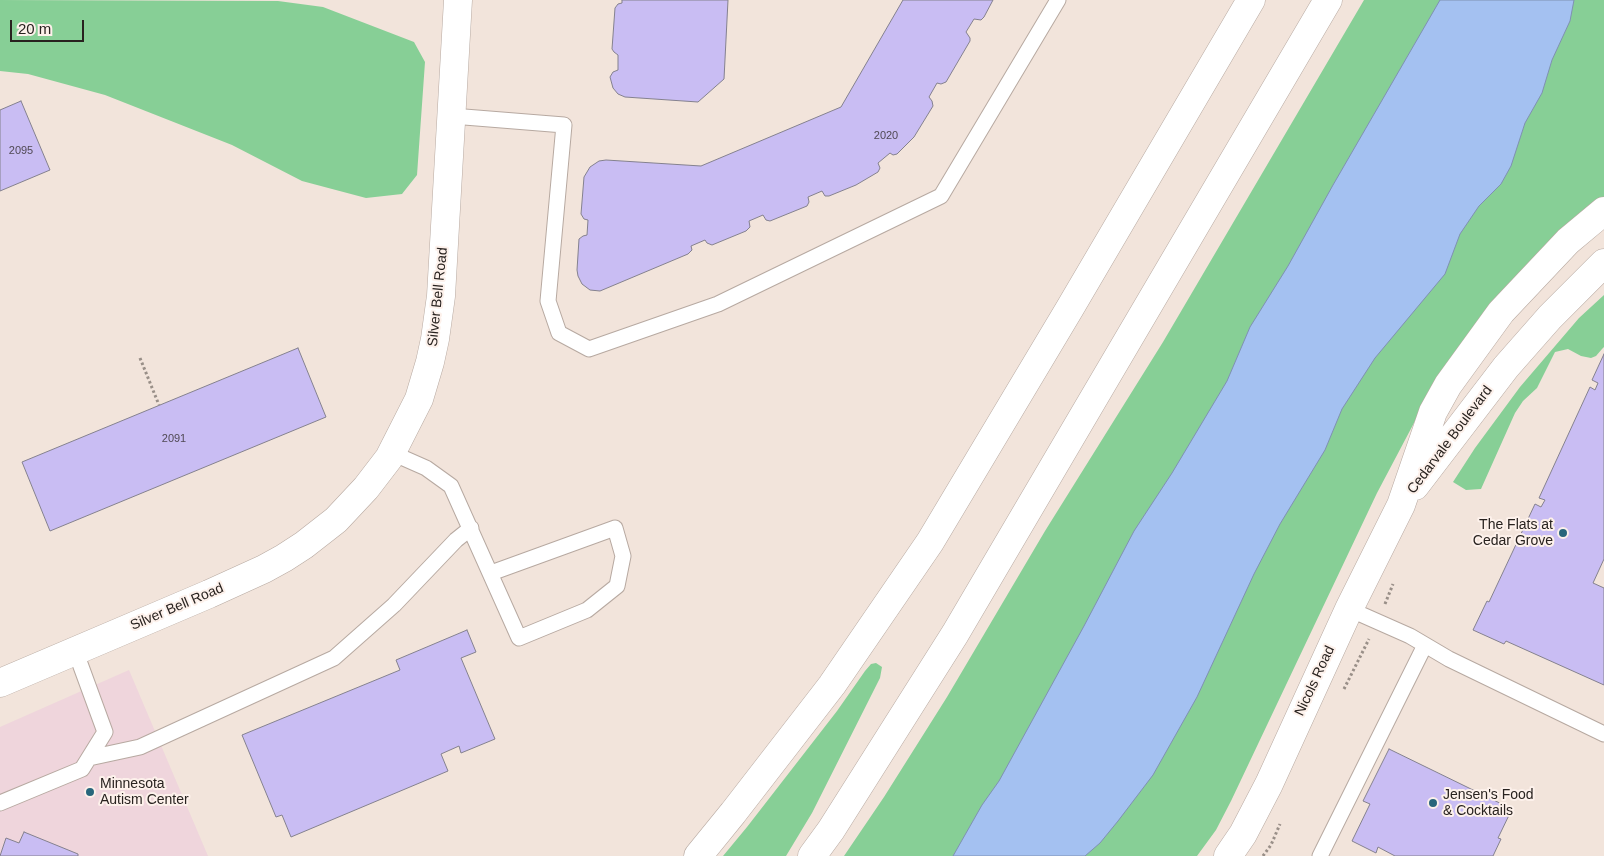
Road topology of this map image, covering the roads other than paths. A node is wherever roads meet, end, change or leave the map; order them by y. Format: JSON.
{"nodes":[{"id":1,"x":458,"y":0,"type":"edge"},
{"id":2,"x":1058,"y":0,"type":"edge"},
{"id":3,"x":1251,"y":0,"type":"edge"},
{"id":4,"x":1328,"y":0,"type":"edge"},
{"id":5,"x":452,"y":116,"type":"junction"},
{"id":6,"x":1604,"y":211,"type":"edge"},
{"id":7,"x":1604,"y":263,"type":"edge"},
{"id":8,"x":392,"y":454,"type":"junction"},
{"id":9,"x":1401,"y":505,"type":"junction"},
{"id":10,"x":471,"y":528,"type":"junction"},
{"id":11,"x":491,"y":573,"type":"junction"},
{"id":12,"x":1349,"y":609,"type":"junction"},
{"id":13,"x":1425,"y":645,"type":"junction"},
{"id":14,"x":75,"y":650,"type":"junction"},
{"id":15,"x":0,"y":683,"type":"edge"},
{"id":16,"x":1604,"y":734,"type":"edge"},
{"id":17,"x":89,"y":758,"type":"junction"},
{"id":18,"x":0,"y":803,"type":"edge"},
{"id":19,"x":1322,"y":855,"type":"edge"},
{"id":20,"x":698,"y":856,"type":"edge"},
{"id":21,"x":812,"y":856,"type":"edge"},
{"id":22,"x":1228,"y":856,"type":"edge"}],
"edges":[{"from":1,"to":5,"type":"main road","name":"Silver Bell Road"},
{"from":2,"to":5,"type":"lane"},
{"from":3,"to":20,"type":"main road"},
{"from":4,"to":21,"type":"main road"},
{"from":5,"to":8,"type":"main road","name":"Silver Bell Road"},
{"from":6,"to":9,"type":"main road","name":"Cedarvale Boulevard"},
{"from":7,"to":9,"type":"main road","name":"Cedarvale Boulevard"},
{"from":8,"to":10,"type":"lane"},
{"from":8,"to":14,"type":"main road","name":"Silver Bell Road"},
{"from":9,"to":12,"type":"main road","name":"Nicols Road"},
{"from":10,"to":11,"type":"lane"},
{"from":10,"to":17,"type":"lane"},
{"from":11,"to":11,"type":"lane"},
{"from":12,"to":13,"type":"lane"},
{"from":12,"to":22,"type":"main road","name":"Nicols Road"},
{"from":13,"to":16,"type":"lane"},
{"from":13,"to":19,"type":"lane"},
{"from":14,"to":15,"type":"main road","name":"Silver Bell Road"},
{"from":14,"to":17,"type":"lane"},
{"from":17,"to":18,"type":"lane"}]}
